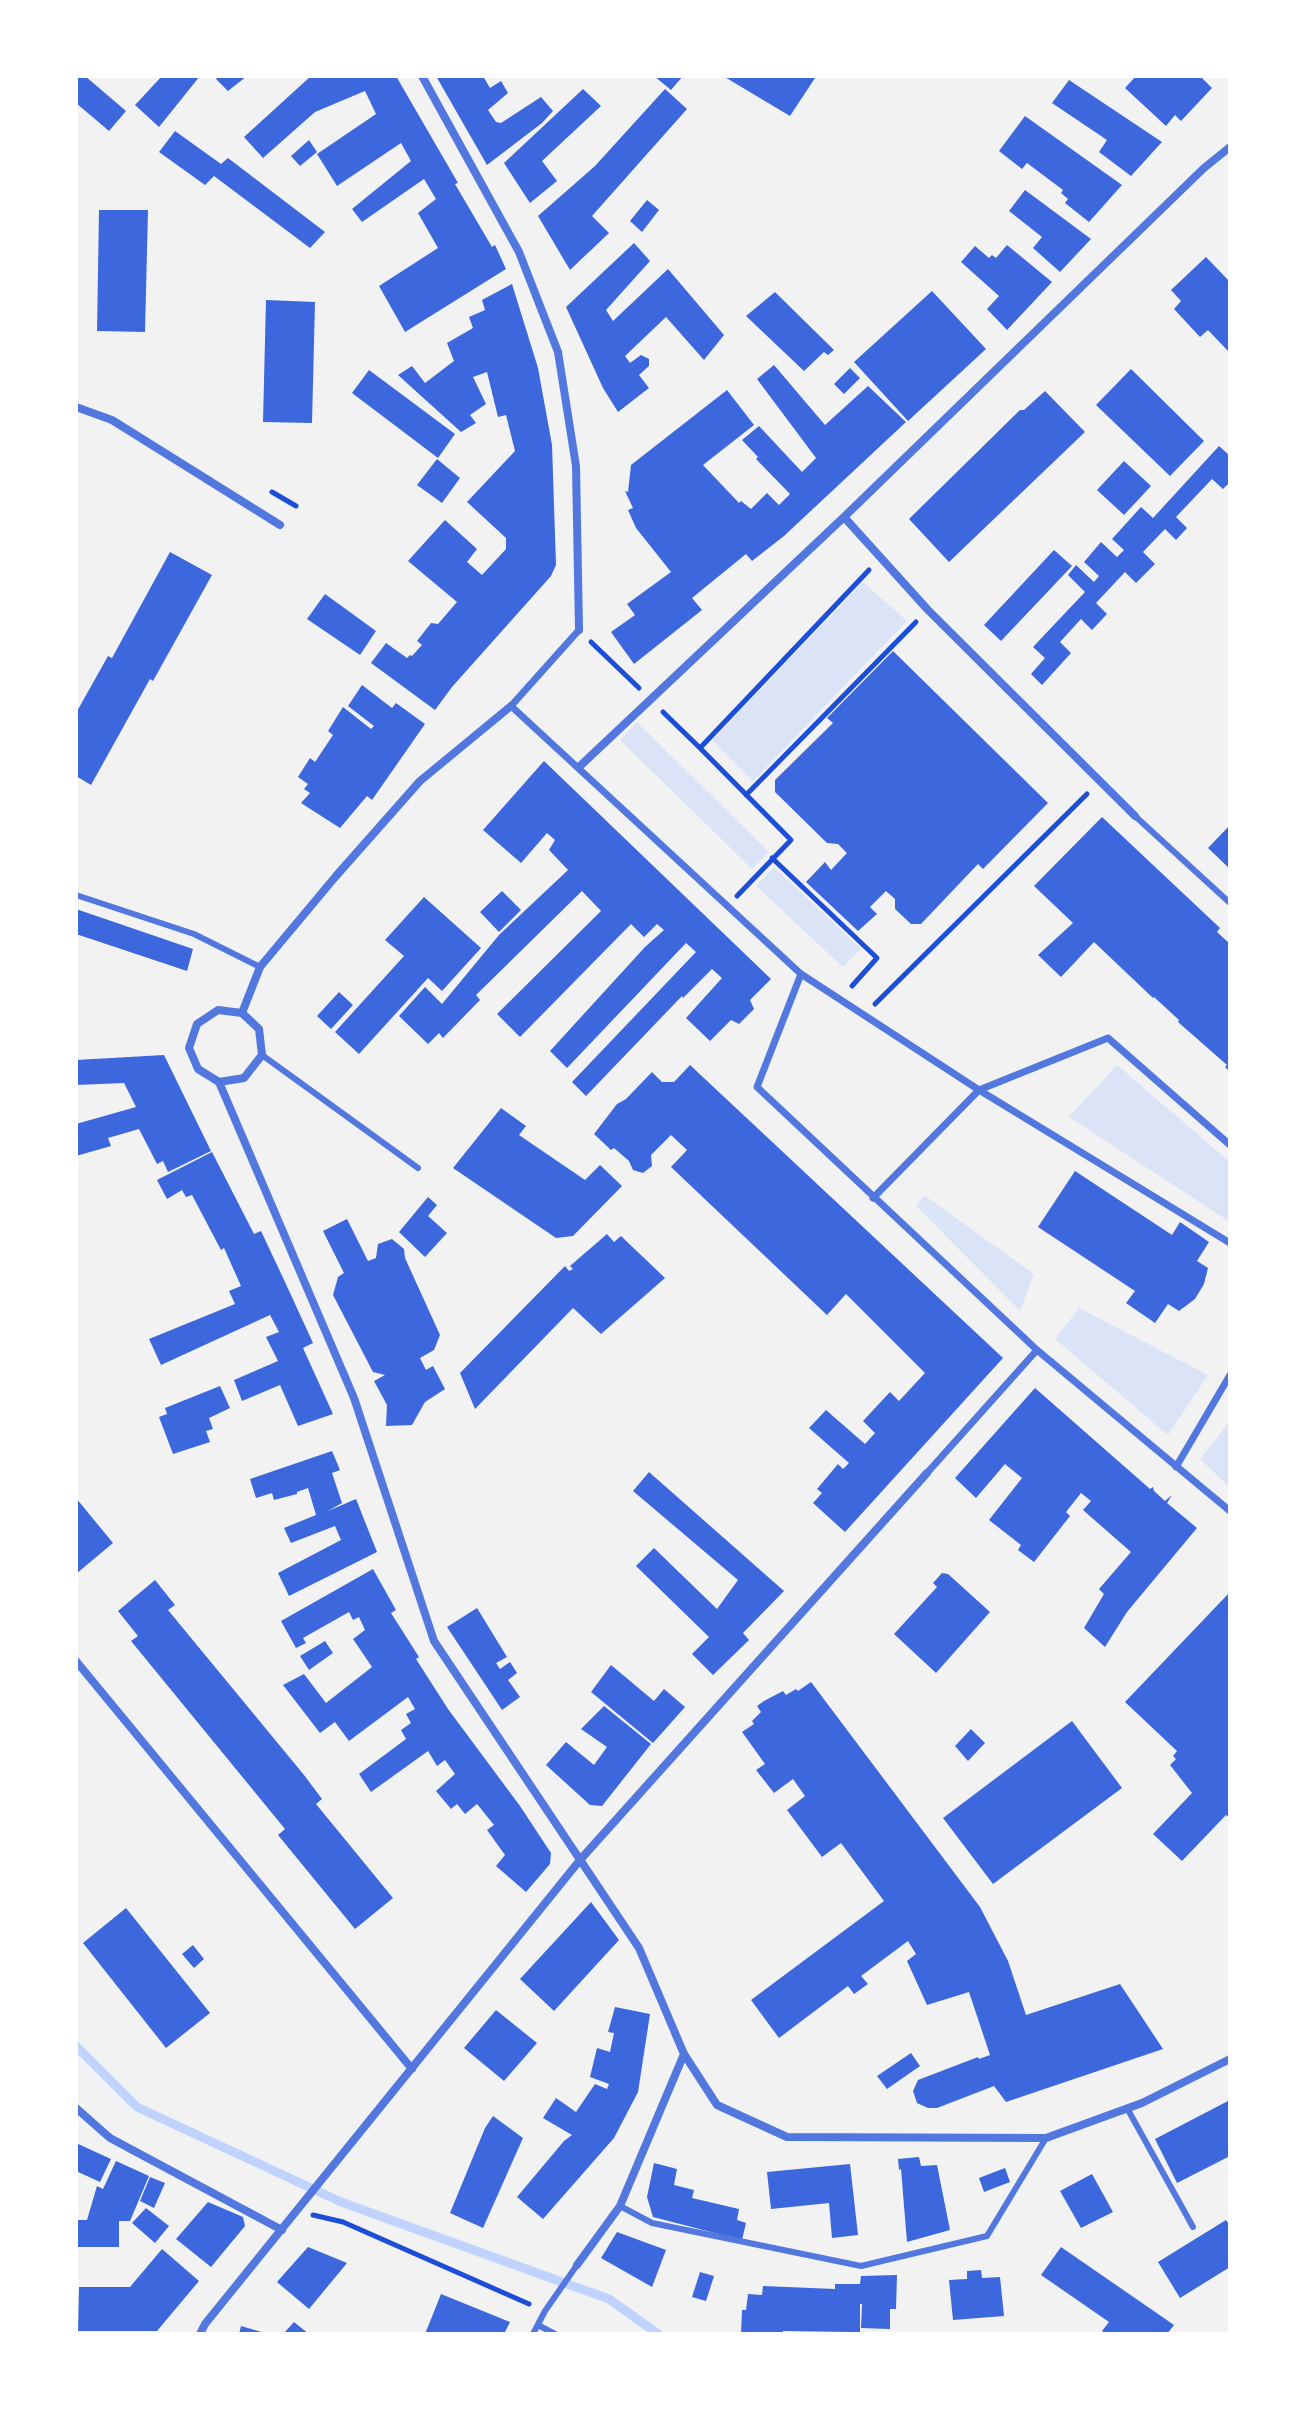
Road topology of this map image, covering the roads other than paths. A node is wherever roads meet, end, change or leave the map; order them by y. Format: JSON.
{"nodes":[{"id":1,"x":422,"y":76,"type":"edge"},
{"id":2,"x":1230,"y":147,"type":"edge"},
{"id":3,"x":76,"y":407,"type":"edge"},
{"id":4,"x":844,"y":517,"type":"junction"},
{"id":5,"x":280,"y":525,"type":"dead end"},
{"id":6,"x":579,"y":630,"type":"joint"},
{"id":7,"x":511,"y":706,"type":"junction"},
{"id":8,"x":579,"y":767,"type":"junction"},
{"id":9,"x":1135,"y":816,"type":"joint"},
{"id":10,"x":76,"y":895,"type":"edge"},
{"id":11,"x":1230,"y":903,"type":"edge"},
{"id":12,"x":260,"y":967,"type":"junction"},
{"id":13,"x":801,"y":974,"type":"junction"},
{"id":14,"x":242,"y":1013,"type":"junction"},
{"id":15,"x":262,"y":1055,"type":"junction"},
{"id":16,"x":219,"y":1082,"type":"junction"},
{"id":17,"x":979,"y":1090,"type":"junction"},
{"id":18,"x":1230,"y":1145,"type":"edge"},
{"id":19,"x":418,"y":1168,"type":"dead end"},
{"id":20,"x":873,"y":1198,"type":"junction"},
{"id":21,"x":1230,"y":1243,"type":"edge"},
{"id":22,"x":1037,"y":1350,"type":"junction"},
{"id":23,"x":1230,"y":1375,"type":"edge"},
{"id":24,"x":1176,"y":1467,"type":"junction"},
{"id":25,"x":927,"y":1473,"type":"joint"},
{"id":26,"x":1230,"y":1511,"type":"edge"},
{"id":27,"x":76,"y":1661,"type":"edge"},
{"id":28,"x":580,"y":1860,"type":"junction"},
{"id":29,"x":684,"y":2054,"type":"junction"},
{"id":30,"x":1230,"y":2059,"type":"edge"},
{"id":31,"x":412,"y":2069,"type":"junction"},
{"id":32,"x":76,"y":2108,"type":"edge"},
{"id":33,"x":1127,"y":2108,"type":"junction"},
{"id":34,"x":1046,"y":2138,"type":"junction"},
{"id":35,"x":620,"y":2206,"type":"junction"},
{"id":36,"x":1193,"y":2227,"type":"dead end"},
{"id":37,"x":282,"y":2230,"type":"junction"},
{"id":38,"x":577,"y":2265,"type":"joint"},
{"id":39,"x":538,"y":2325,"type":"junction"},
{"id":40,"x":200,"y":2334,"type":"edge"},
{"id":41,"x":533,"y":2334,"type":"edge"},
{"id":42,"x":555,"y":2334,"type":"edge"}],
"edges":[{"from":1,"to":6,"type":"street"},
{"from":2,"to":4,"type":"street"},
{"from":3,"to":5,"type":"street"},
{"from":4,"to":8,"type":"street"},
{"from":4,"to":9,"type":"street"},
{"from":6,"to":7,"type":"street"},
{"from":7,"to":8,"type":"street"},
{"from":7,"to":12,"type":"street"},
{"from":8,"to":13,"type":"street"},
{"from":9,"to":11,"type":"lane"},
{"from":10,"to":12,"type":"lane"},
{"from":12,"to":14,"type":"street"},
{"from":13,"to":17,"type":"street"},
{"from":13,"to":20,"type":"street"},
{"from":14,"to":15,"type":"street"},
{"from":14,"to":16,"type":"street"},
{"from":15,"to":16,"type":"street"},
{"from":15,"to":19,"type":"lane"},
{"from":16,"to":28,"type":"street"},
{"from":17,"to":18,"type":"street"},
{"from":17,"to":20,"type":"street"},
{"from":17,"to":21,"type":"street"},
{"from":20,"to":22,"type":"street"},
{"from":22,"to":24,"type":"street"},
{"from":22,"to":25,"type":"street"},
{"from":23,"to":24,"type":"street"},
{"from":24,"to":26,"type":"street"},
{"from":25,"to":28,"type":"street"},
{"from":27,"to":31,"type":"street"},
{"from":28,"to":29,"type":"street"},
{"from":28,"to":31,"type":"street"},
{"from":29,"to":34,"type":"street"},
{"from":29,"to":35,"type":"street"},
{"from":30,"to":33,"type":"street"},
{"from":31,"to":37,"type":"street"},
{"from":32,"to":37,"type":"street"},
{"from":33,"to":34,"type":"street"},
{"from":33,"to":36,"type":"lane"},
{"from":34,"to":35,"type":"lane"},
{"from":35,"to":38,"type":"street"},
{"from":37,"to":40,"type":"street"},
{"from":38,"to":39,"type":"lane"},
{"from":39,"to":41,"type":"lane"},
{"from":39,"to":42,"type":"lane"}]}
